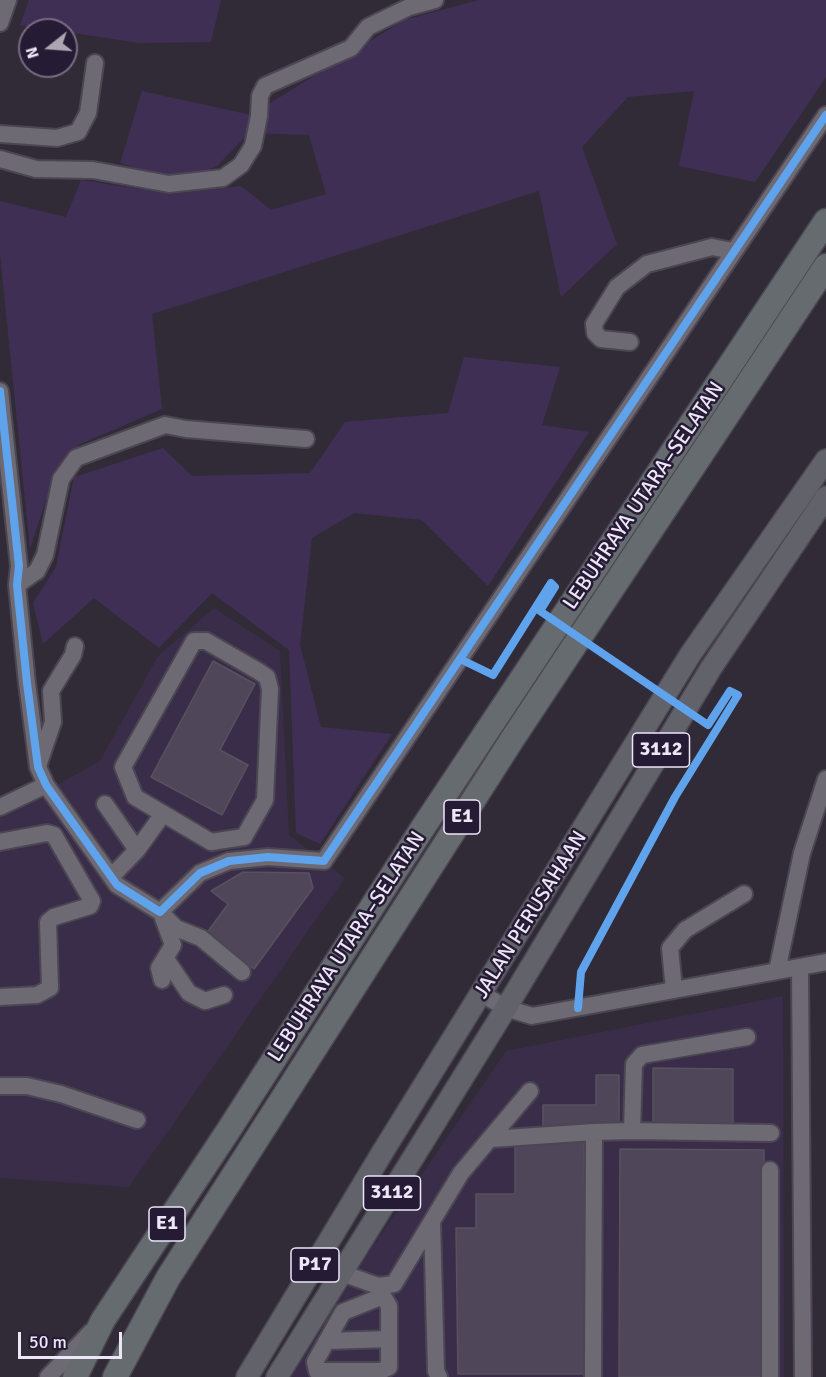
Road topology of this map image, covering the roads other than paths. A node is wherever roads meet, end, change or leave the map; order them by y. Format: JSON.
{"nodes":[{"id":1,"x":8,"y":0,"type":"edge"},
{"id":2,"x":435,"y":0,"type":"edge"},
{"id":3,"x":0,"y":23,"type":"edge"},
{"id":4,"x":95,"y":63,"type":"dead end"},
{"id":5,"x":826,"y":115,"type":"edge"},
{"id":6,"x":0,"y":134,"type":"edge"},
{"id":7,"x":0,"y":159,"type":"edge"},
{"id":8,"x":826,"y":221,"type":"edge"},
{"id":9,"x":733,"y":251,"type":"junction"},
{"id":10,"x":826,"y":266,"type":"edge"},
{"id":11,"x":630,"y":342,"type":"dead end"},
{"id":12,"x":0,"y":391,"type":"edge"},
{"id":13,"x":306,"y":440,"type":"dead end"},
{"id":14,"x":826,"y":460,"type":"edge"},
{"id":15,"x":826,"y":497,"type":"edge"},
{"id":16,"x":17,"y":585,"type":"junction"},
{"id":17,"x":75,"y":646,"type":"dead end"},
{"id":18,"x":38,"y":767,"type":"junction"},
{"id":19,"x":826,"y":779,"type":"edge"},
{"id":20,"x":46,"y":785,"type":"junction"},
{"id":21,"x":105,"y":804,"type":"dead end"},
{"id":22,"x":0,"y":807,"type":"edge"},
{"id":23,"x":163,"y":814,"type":"junction"},
{"id":24,"x":584,"y":830,"type":"joint"},
{"id":25,"x":0,"y":842,"type":"edge"},
{"id":26,"x":137,"y":850,"type":"junction"},
{"id":27,"x":111,"y":878,"type":"junction"},
{"id":28,"x":744,"y":894,"type":"dead end"},
{"id":29,"x":160,"y":912,"type":"junction"},
{"id":30,"x":166,"y":958,"type":"junction"},
{"id":31,"x":826,"y":962,"type":"edge"},
{"id":32,"x":800,"y":967,"type":"junction"},
{"id":33,"x":777,"y":971,"type":"junction"},
{"id":34,"x":242,"y":972,"type":"dead end"},
{"id":35,"x":162,"y":980,"type":"dead end"},
{"id":36,"x":674,"y":990,"type":"junction"},
{"id":37,"x":482,"y":994,"type":"junction"},
{"id":38,"x":224,"y":995,"type":"dead end"},
{"id":39,"x":0,"y":998,"type":"edge"},
{"id":40,"x":506,"y":1008,"type":"junction"},
{"id":41,"x":747,"y":1037,"type":"dead end"},
{"id":42,"x":0,"y":1086,"type":"edge"},
{"id":43,"x":530,"y":1091,"type":"dead end"},
{"id":44,"x":137,"y":1120,"type":"dead end"},
{"id":45,"x":632,"y":1131,"type":"junction"},
{"id":46,"x":594,"y":1132,"type":"junction"},
{"id":47,"x":771,"y":1133,"type":"dead end"},
{"id":48,"x":491,"y":1139,"type":"junction"},
{"id":49,"x":770,"y":1170,"type":"dead end"},
{"id":50,"x":432,"y":1220,"type":"junction"},
{"id":51,"x":342,"y":1273,"type":"junction"},
{"id":52,"x":380,"y":1291,"type":"junction"},
{"id":53,"x":103,"y":1320,"type":"junction"},
{"id":54,"x":389,"y":1340,"type":"junction"},
{"id":55,"x":327,"y":1341,"type":"junction"},
{"id":56,"x":48,"y":1377,"type":"edge"},
{"id":57,"x":75,"y":1377,"type":"edge"},
{"id":58,"x":115,"y":1377,"type":"edge"},
{"id":59,"x":247,"y":1377,"type":"edge"},
{"id":60,"x":277,"y":1377,"type":"edge"},
{"id":61,"x":439,"y":1377,"type":"edge"},
{"id":62,"x":593,"y":1377,"type":"edge"},
{"id":63,"x":770,"y":1377,"type":"edge"},
{"id":64,"x":803,"y":1377,"type":"edge"}],
"edges":[{"from":1,"to":3,"type":"street"},
{"from":2,"to":7,"type":"street"},
{"from":4,"to":6,"type":"street"},
{"from":5,"to":9,"type":"street"},
{"from":8,"to":53,"type":"highway","name":"LEBUHRAYA UTARA–SELATAN","number":"E1"},
{"from":9,"to":11,"type":"street"},
{"from":9,"to":29,"type":"street"},
{"from":10,"to":58,"type":"highway","name":"LEBUHRAYA UTARA–SELATAN","number":"E1"},
{"from":12,"to":16,"type":"street"},
{"from":13,"to":16,"type":"street"},
{"from":14,"to":24,"type":"main road","name":"JALAN PERUSAHAAN","number":"3112"},
{"from":15,"to":40,"type":"main road","name":"JALAN PERUSAHAAN","number":"3112"},
{"from":16,"to":18,"type":"street"},
{"from":17,"to":18,"type":"street"},
{"from":18,"to":20,"type":"street"},
{"from":19,"to":33,"type":"street"},
{"from":20,"to":22,"type":"street"},
{"from":20,"to":27,"type":"street"},
{"from":21,"to":26,"type":"street"},
{"from":23,"to":23,"type":"street"},
{"from":23,"to":26,"type":"street"},
{"from":24,"to":37,"type":"main road","name":"JALAN PERUSAHAAN","number":"P17"},
{"from":25,"to":39,"type":"street"},
{"from":26,"to":27,"type":"street"},
{"from":27,"to":29,"type":"street"},
{"from":28,"to":36,"type":"street"},
{"from":29,"to":30,"type":"street"},
{"from":29,"to":34,"type":"street"},
{"from":30,"to":35,"type":"street"},
{"from":30,"to":38,"type":"street"},
{"from":31,"to":32,"type":"street"},
{"from":32,"to":33,"type":"street"},
{"from":32,"to":64,"type":"street"},
{"from":33,"to":36,"type":"street"},
{"from":36,"to":40,"type":"street"},
{"from":37,"to":40,"type":"street"},
{"from":37,"to":59,"type":"main road","name":"JALAN PERUSAHAAN","number":"P17"},
{"from":40,"to":51,"type":"main road","name":"JALAN PERUSAHAAN","number":"3112"},
{"from":41,"to":45,"type":"street"},
{"from":42,"to":44,"type":"street"},
{"from":43,"to":48,"type":"street"},
{"from":45,"to":46,"type":"street"},
{"from":45,"to":47,"type":"street"},
{"from":46,"to":48,"type":"street"},
{"from":46,"to":62,"type":"street"},
{"from":48,"to":50,"type":"street"},
{"from":49,"to":63,"type":"street"},
{"from":50,"to":52,"type":"street"},
{"from":50,"to":61,"type":"street"},
{"from":51,"to":52,"type":"street"},
{"from":51,"to":60,"type":"main road","name":"JALAN PERUSAHAAN","number":"3112"},
{"from":52,"to":54,"type":"street"},
{"from":52,"to":55,"type":"street"},
{"from":53,"to":56,"type":"street"},
{"from":53,"to":57,"type":"highway","name":"LEBUHRAYA UTARA–SELATAN","number":"E1"},
{"from":54,"to":55,"type":"street"},
{"from":54,"to":55,"type":"street"}]}
